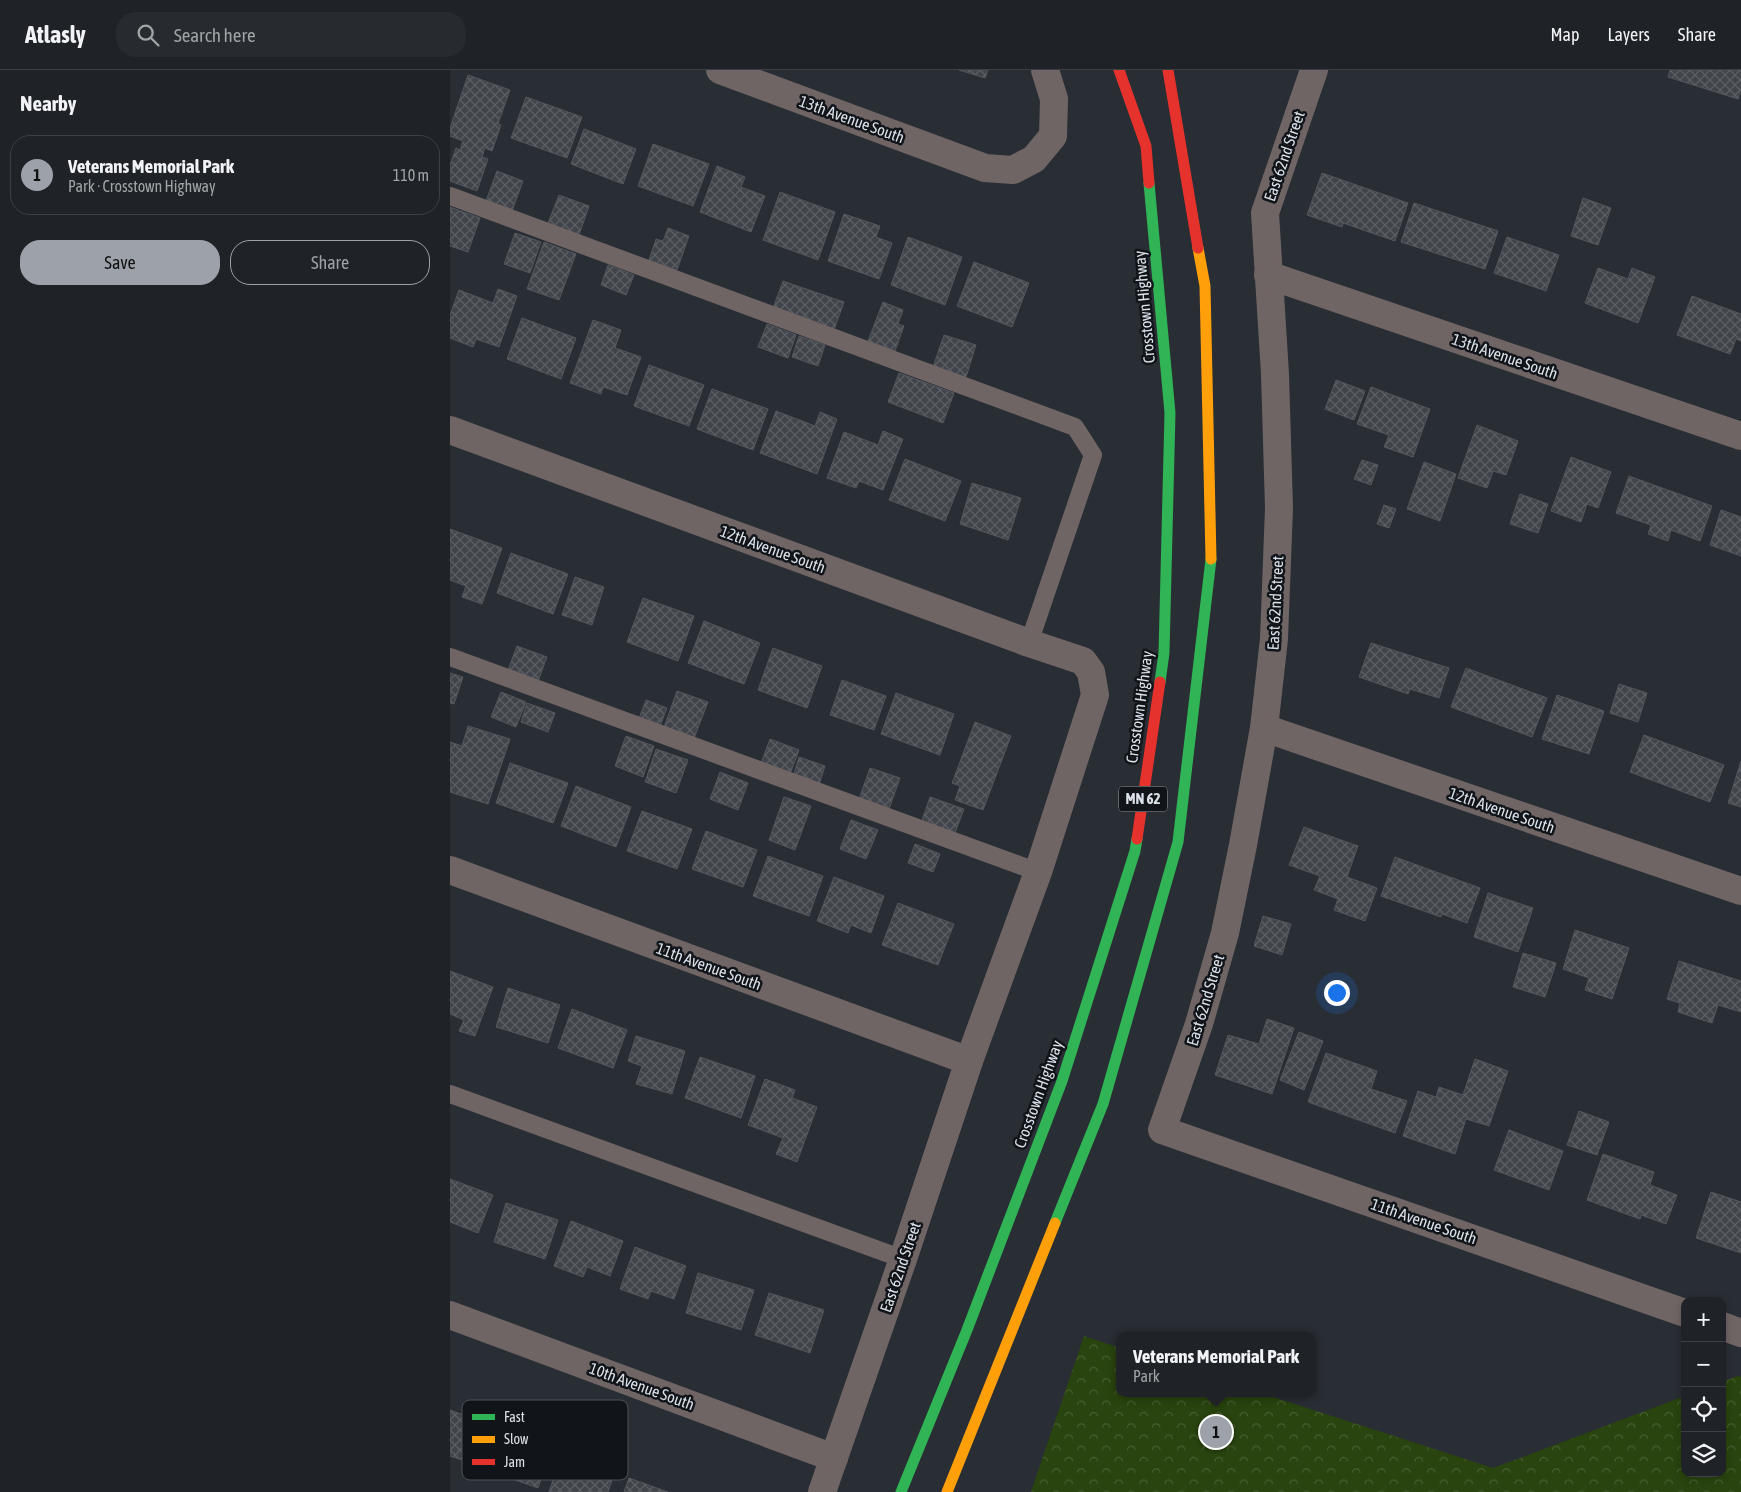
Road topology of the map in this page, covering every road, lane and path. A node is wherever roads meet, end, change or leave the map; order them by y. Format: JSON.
{"nodes":[{"id":1,"x":720,"y":70,"type":"edge"},
{"id":2,"x":1045,"y":70,"type":"edge"},
{"id":3,"x":1119,"y":70,"type":"edge"},
{"id":4,"x":1168,"y":70,"type":"edge"},
{"id":5,"x":1314,"y":70,"type":"edge"},
{"id":6,"x":450,"y":196,"type":"edge"},
{"id":7,"x":1268,"y":276,"type":"junction"},
{"id":8,"x":450,"y":430,"type":"edge"},
{"id":9,"x":1741,"y":436,"type":"edge"},
{"id":10,"x":1028,"y":642,"type":"junction"},
{"id":11,"x":450,"y":657,"type":"edge"},
{"id":12,"x":1091,"y":672,"type":"joint"},
{"id":13,"x":1264,"y":728,"type":"junction"},
{"id":14,"x":450,"y":870,"type":"edge"},
{"id":15,"x":1038,"y":872,"type":"junction"},
{"id":16,"x":1741,"y":892,"type":"edge"},
{"id":17,"x":969,"y":1061,"type":"junction"},
{"id":18,"x":450,"y":1094,"type":"edge"},
{"id":19,"x":1162,"y":1130,"type":"joint"},
{"id":20,"x":903,"y":1259,"type":"junction"},
{"id":21,"x":1681,"y":1312,"type":"edge"},
{"id":22,"x":450,"y":1315,"type":"edge"},
{"id":23,"x":1726,"y":1327,"type":"edge"},
{"id":24,"x":1741,"y":1332,"type":"edge"},
{"id":25,"x":834,"y":1458,"type":"junction"},
{"id":26,"x":822,"y":1492,"type":"edge"},
{"id":27,"x":901,"y":1492,"type":"edge"},
{"id":28,"x":946,"y":1492,"type":"edge"}],
"edges":[{"from":1,"to":2,"type":"street","name":"13th Avenue South"},
{"from":3,"to":27,"type":"highway","name":"Crosstown Highway","number":"MN 62"},
{"from":4,"to":28,"type":"highway","number":"MN 62"},
{"from":5,"to":7,"type":"street","name":"East 62nd Street"},
{"from":6,"to":10,"type":"lane"},
{"from":7,"to":9,"type":"street","name":"13th Avenue South"},
{"from":7,"to":13,"type":"street","name":"East 62nd Street"},
{"from":8,"to":10,"type":"street","name":"12th Avenue South"},
{"from":10,"to":12,"type":"street","name":"12th Avenue South"},
{"from":11,"to":15,"type":"lane"},
{"from":12,"to":15,"type":"street","name":"East 62nd Street"},
{"from":13,"to":16,"type":"street","name":"12th Avenue South"},
{"from":13,"to":19,"type":"street","name":"East 62nd Street"},
{"from":14,"to":17,"type":"street","name":"11th Avenue South"},
{"from":15,"to":17,"type":"street","name":"East 62nd Street"},
{"from":17,"to":20,"type":"street","name":"East 62nd Street"},
{"from":18,"to":20,"type":"lane"},
{"from":19,"to":21,"type":"street","name":"11th Avenue South"},
{"from":20,"to":25,"type":"street","name":"East 62nd Street"},
{"from":22,"to":25,"type":"street","name":"10th Avenue South"},
{"from":23,"to":24,"type":"street"},
{"from":25,"to":26,"type":"street","name":"East 62nd Street"}]}
